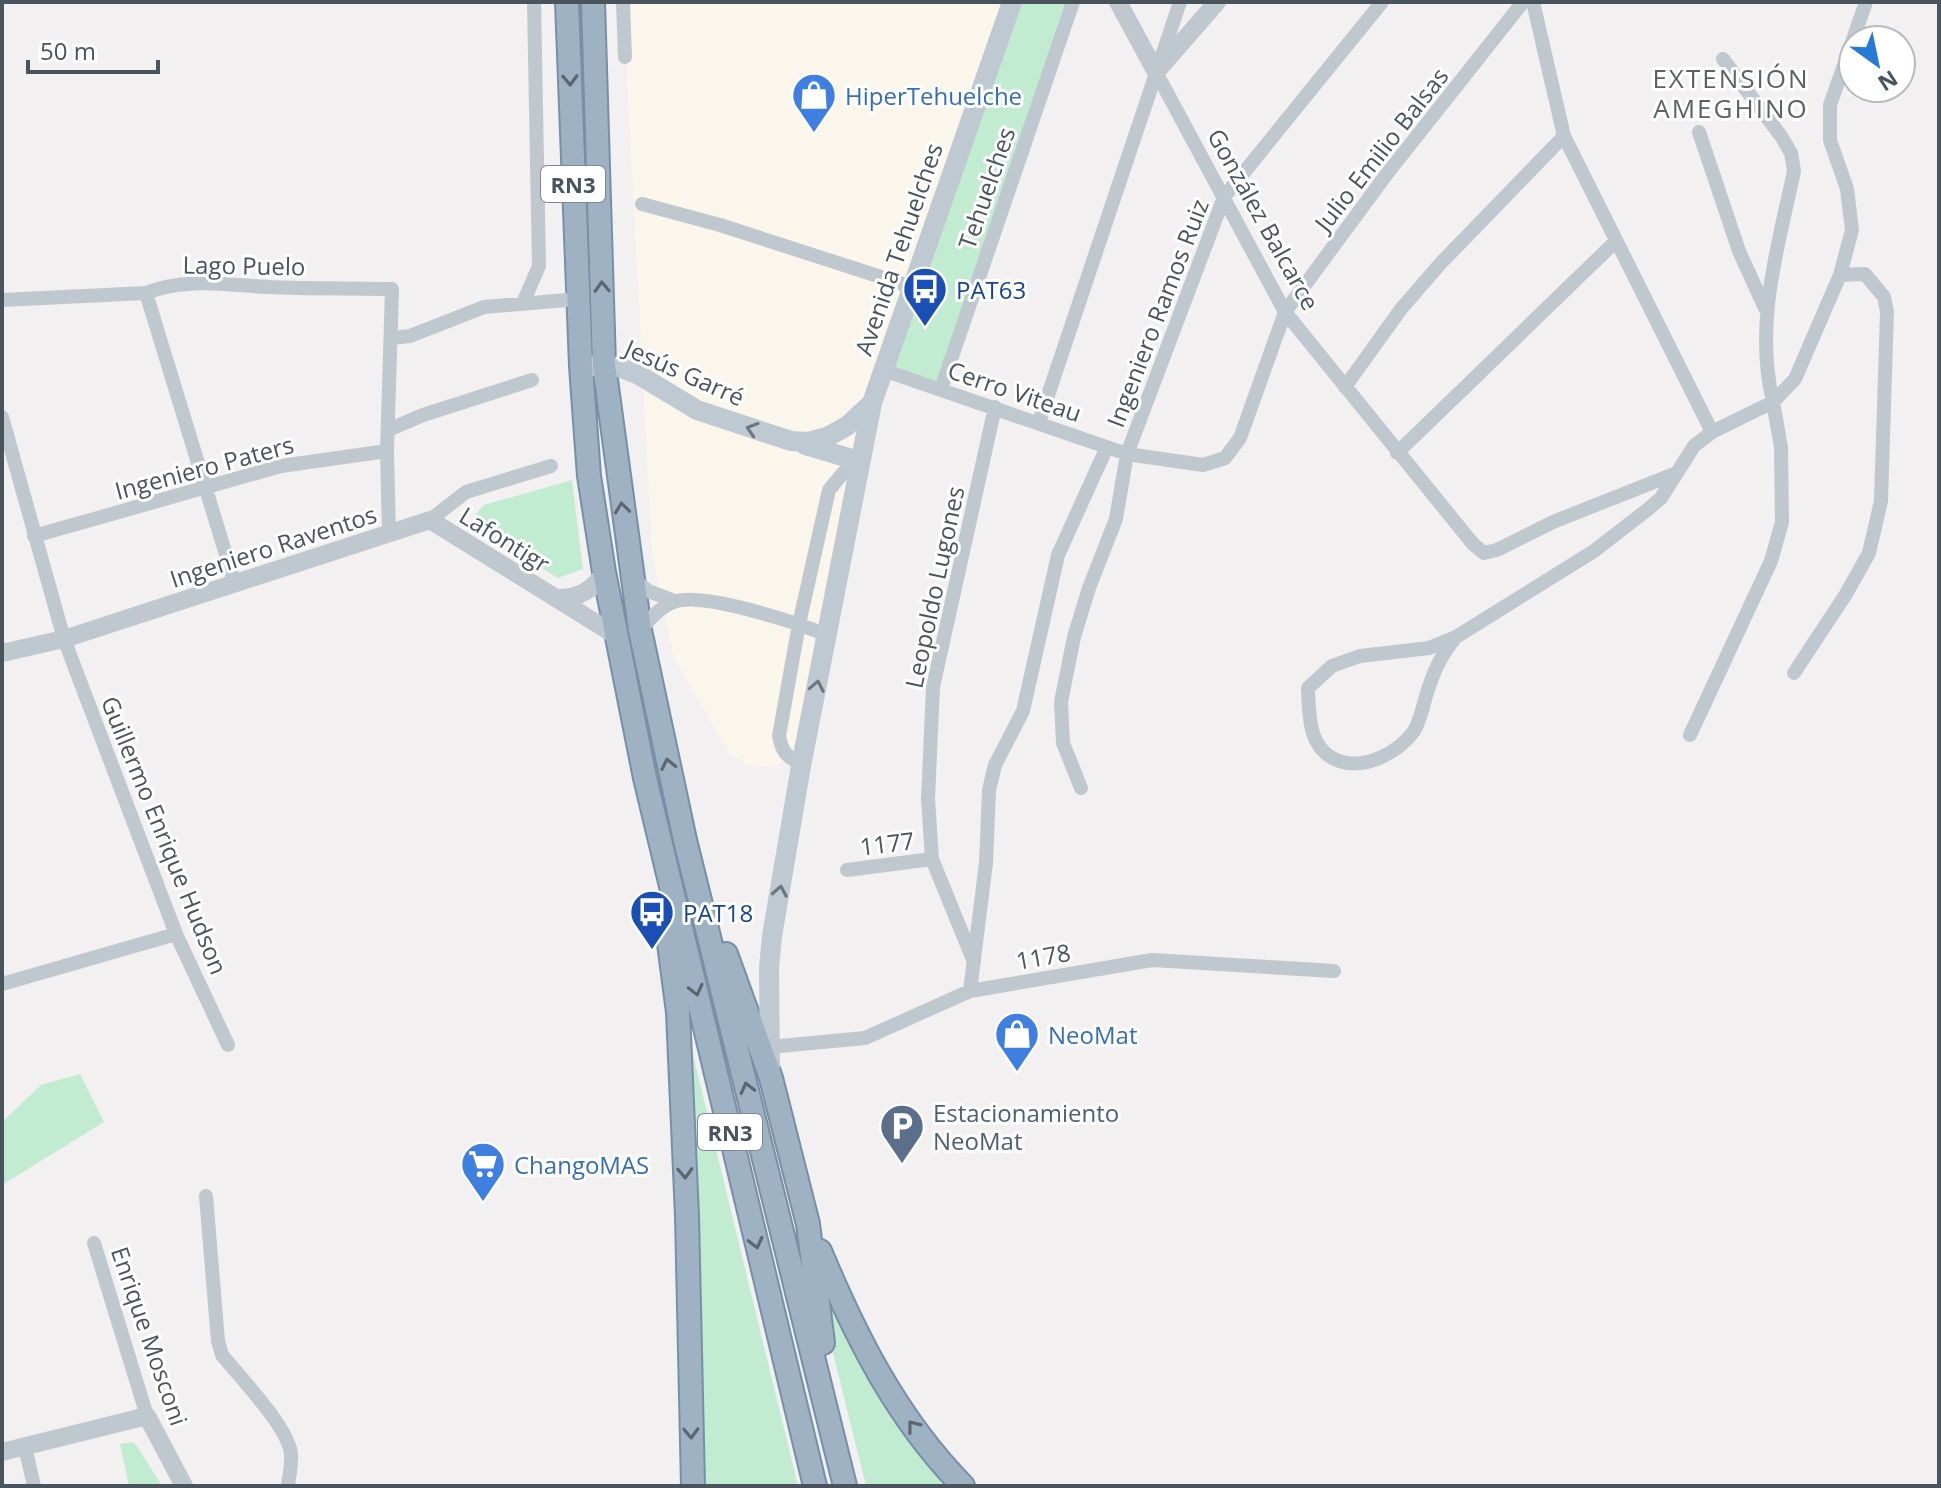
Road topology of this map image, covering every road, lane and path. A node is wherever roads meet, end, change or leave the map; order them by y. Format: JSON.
{"nodes":[{"id":1,"x":534,"y":2,"type":"edge"},
{"id":2,"x":567,"y":2,"type":"edge"},
{"id":3,"x":593,"y":2,"type":"edge"},
{"id":4,"x":623,"y":2,"type":"edge"},
{"id":5,"x":1012,"y":2,"type":"edge"},
{"id":6,"x":1073,"y":2,"type":"edge"},
{"id":7,"x":1118,"y":2,"type":"edge"},
{"id":8,"x":1180,"y":2,"type":"edge"},
{"id":9,"x":1217,"y":2,"type":"edge"},
{"id":10,"x":1382,"y":2,"type":"edge"},
{"id":11,"x":1523,"y":2,"type":"edge"},
{"id":12,"x":1533,"y":2,"type":"edge"},
{"id":13,"x":1866,"y":2,"type":"edge"},
{"id":14,"x":625,"y":57,"type":"dead end"},
{"id":15,"x":1723,"y":59,"type":"dead end"},
{"id":16,"x":1156,"y":72,"type":"junction"},
{"id":17,"x":1699,"y":132,"type":"dead end"},
{"id":18,"x":1564,"y":136,"type":"junction"},
{"id":19,"x":1224,"y":197,"type":"junction"},
{"id":20,"x":642,"y":204,"type":"dead end"},
{"id":21,"x":1615,"y":242,"type":"junction"},
{"id":22,"x":1840,"y":275,"type":"junction"},
{"id":23,"x":912,"y":287,"type":"junction"},
{"id":24,"x":146,"y":293,"type":"junction"},
{"id":25,"x":578,"y":299,"type":"junction"},
{"id":26,"x":2,"y":300,"type":"edge"},
{"id":27,"x":523,"y":303,"type":"junction"},
{"id":28,"x":1765,"y":308,"type":"junction"},
{"id":29,"x":1285,"y":312,"type":"junction"},
{"id":30,"x":392,"y":338,"type":"junction"},
{"id":31,"x":604,"y":365,"type":"junction"},
{"id":32,"x":581,"y":366,"type":"junction"},
{"id":33,"x":883,"y":370,"type":"junction"},
{"id":34,"x":532,"y":380,"type":"dead end"},
{"id":35,"x":1345,"y":387,"type":"junction"},
{"id":36,"x":941,"y":389,"type":"junction"},
{"id":37,"x":1773,"y":402,"type":"junction"},
{"id":38,"x":872,"y":403,"type":"junction"},
{"id":39,"x":995,"y":407,"type":"junction"},
{"id":40,"x":2,"y":417,"type":"edge"},
{"id":41,"x":1039,"y":422,"type":"junction"},
{"id":42,"x":388,"y":430,"type":"junction"},
{"id":43,"x":1712,"y":432,"type":"junction"},
{"id":44,"x":791,"y":441,"type":"junction"},
{"id":45,"x":1107,"y":447,"type":"junction"},
{"id":46,"x":387,"y":451,"type":"junction"},
{"id":47,"x":1397,"y":453,"type":"junction"},
{"id":48,"x":1127,"y":454,"type":"junction"},
{"id":49,"x":1225,"y":458,"type":"joint"},
{"id":50,"x":551,"y":466,"type":"dead end"},
{"id":51,"x":858,"y":466,"type":"junction"},
{"id":52,"x":1675,"y":474,"type":"junction"},
{"id":53,"x":205,"y":486,"type":"junction"},
{"id":54,"x":430,"y":520,"type":"junction"},
{"id":55,"x":389,"y":533,"type":"junction"},
{"id":56,"x":34,"y":536,"type":"junction"},
{"id":57,"x":604,"y":572,"type":"junction"},
{"id":58,"x":631,"y":578,"type":"junction"},
{"id":59,"x":235,"y":584,"type":"junction"},
{"id":60,"x":556,"y":598,"type":"junction"},
{"id":61,"x":675,"y":601,"type":"junction"},
{"id":62,"x":799,"y":624,"type":"junction"},
{"id":63,"x":640,"y":630,"type":"junction"},
{"id":64,"x":827,"y":635,"type":"junction"},
{"id":65,"x":617,"y":636,"type":"junction"},
{"id":66,"x":1456,"y":637,"type":"junction"},
{"id":67,"x":64,"y":639,"type":"junction"},
{"id":68,"x":2,"y":653,"type":"edge"},
{"id":69,"x":1794,"y":673,"type":"dead end"},
{"id":70,"x":1690,"y":735,"type":"dead end"},
{"id":71,"x":802,"y":763,"type":"junction"},
{"id":72,"x":645,"y":778,"type":"junction"},
{"id":73,"x":1081,"y":788,"type":"dead end"},
{"id":74,"x":685,"y":840,"type":"junction"},
{"id":75,"x":932,"y":859,"type":"junction"},
{"id":76,"x":847,"y":870,"type":"dead end"},
{"id":77,"x":176,"y":934,"type":"junction"},
{"id":78,"x":974,"y":962,"type":"junction"},
{"id":79,"x":1334,"y":971,"type":"dead end"},
{"id":80,"x":3,"y":980,"type":"edge"},
{"id":81,"x":970,"y":991,"type":"junction"},
{"id":82,"x":228,"y":1045,"type":"dead end"},
{"id":83,"x":769,"y":1047,"type":"junction"},
{"id":84,"x":771,"y":1078,"type":"junction"},
{"id":85,"x":206,"y":1196,"type":"dead end"},
{"id":86,"x":808,"y":1224,"type":"junction"},
{"id":87,"x":94,"y":1243,"type":"dead end"},
{"id":88,"x":147,"y":1416,"type":"junction"},
{"id":89,"x":834,"y":1435,"type":"junction"},
{"id":90,"x":25,"y":1447,"type":"junction"},
{"id":91,"x":2,"y":1452,"type":"edge"},
{"id":92,"x":34,"y":1486,"type":"edge"},
{"id":93,"x":184,"y":1486,"type":"edge"},
{"id":94,"x":288,"y":1486,"type":"edge"},
{"id":95,"x":693,"y":1486,"type":"edge"},
{"id":96,"x":815,"y":1486,"type":"edge"},
{"id":97,"x":845,"y":1486,"type":"edge"},
{"id":98,"x":963,"y":1486,"type":"edge"}],
"edges":[{"from":1,"to":27,"type":"street"},
{"from":2,"to":25,"type":"highway","number":"RN3","one_way":true},
{"from":31,"to":3,"type":"highway","number":"RN3","one_way":true},
{"from":4,"to":14,"type":"street"},
{"from":5,"to":23,"type":"main road","name":"Avenida Tehuelches"},
{"from":6,"to":36,"type":"street","name":"Tehuelches"},
{"from":7,"to":16,"type":"street","name":"González Balcarce"},
{"from":8,"to":16,"type":"street"},
{"from":9,"to":16,"type":"street"},
{"from":10,"to":19,"type":"street","name":"Ingeniero Ramos Ruiz"},
{"from":11,"to":29,"type":"street","name":"Julio Emilio Balsas"},
{"from":12,"to":18,"type":"street"},
{"from":13,"to":22,"type":"street"},
{"from":15,"to":28,"type":"street"},
{"from":16,"to":19,"type":"street","name":"González Balcarce"},
{"from":16,"to":41,"type":"street"},
{"from":17,"to":28,"type":"street"},
{"from":18,"to":21,"type":"street"},
{"from":18,"to":35,"type":"street"},
{"from":19,"to":29,"type":"street","name":"González Balcarce"},
{"from":19,"to":48,"type":"street","name":"Ingeniero Ramos Ruiz"},
{"from":20,"to":23,"type":"street"},
{"from":21,"to":43,"type":"street"},
{"from":21,"to":47,"type":"street"},
{"from":22,"to":37,"type":"street"},
{"from":22,"to":69,"type":"street"},
{"from":23,"to":33,"type":"main road","name":"Avenida Tehuelches"},
{"from":24,"to":26,"type":"street","name":"Lago Puelo"},
{"from":24,"to":30,"type":"street","name":"Lago Puelo"},
{"from":24,"to":53,"type":"street"},
{"from":25,"to":27,"type":"street"},
{"from":25,"to":32,"type":"highway","number":"RN3"},
{"from":27,"to":30,"type":"street"},
{"from":28,"to":37,"type":"street"},
{"from":29,"to":35,"type":"street","name":"González Balcarce"},
{"from":29,"to":49,"type":"street","name":"Julio Emilio Balsas"},
{"from":30,"to":42,"type":"street"},
{"from":31,"to":32,"type":"main road","name":"Jesús Garré"},
{"from":44,"to":31,"type":"main road","name":"Jesús Garré","one_way":true},
{"from":58,"to":31,"type":"highway","number":"RN3","one_way":true},
{"from":32,"to":57,"type":"highway","number":"RN3"},
{"from":33,"to":36,"type":"street","name":"Cerro Viteau"},
{"from":33,"to":38,"type":"main road","name":"Avenida Tehuelches"},
{"from":34,"to":42,"type":"street"},
{"from":35,"to":47,"type":"street","name":"González Balcarce"},
{"from":36,"to":39,"type":"street","name":"Cerro Viteau"},
{"from":37,"to":43,"type":"street"},
{"from":37,"to":70,"type":"street"},
{"from":38,"to":44,"type":"main road","name":"Jesús Garré"},
{"from":38,"to":51,"type":"main road","name":"Avenida Tehuelches"},
{"from":39,"to":41,"type":"street","name":"Cerro Viteau"},
{"from":39,"to":75,"type":"street","name":"Leopoldo Lugones"},
{"from":40,"to":56,"type":"street","name":"Guillermo Enrique Hudson"},
{"from":41,"to":45,"type":"street","name":"Cerro Viteau"},
{"from":42,"to":46,"type":"street"},
{"from":43,"to":52,"type":"street"},
{"from":44,"to":51,"type":"main road","name":"Jesús Garré"},
{"from":45,"to":48,"type":"street","name":"Cerro Viteau"},
{"from":45,"to":78,"type":"street","name":"Ingeniero Ramos Ruiz"},
{"from":46,"to":53,"type":"street","name":"Ingeniero Paters"},
{"from":46,"to":55,"type":"street"},
{"from":47,"to":52,"type":"street","name":"González Balcarce"},
{"from":48,"to":49,"type":"street","name":"Cerro Viteau"},
{"from":48,"to":73,"type":"street","name":"Ingeniero Ramos Ruiz"},
{"from":50,"to":54,"type":"street","name":"Ingeniero Raventos"},
{"from":51,"to":62,"type":"street"},
{"from":51,"to":64,"type":"main road","name":"Avenida Tehuelches"},
{"from":52,"to":66,"type":"street"},
{"from":53,"to":56,"type":"street","name":"Ingeniero Paters"},
{"from":53,"to":59,"type":"street"},
{"from":54,"to":55,"type":"street","name":"Ingeniero Raventos"},
{"from":54,"to":60,"type":"street","name":"Lafontigr"},
{"from":55,"to":59,"type":"street","name":"Ingeniero Raventos"},
{"from":56,"to":67,"type":"street","name":"Guillermo Enrique Hudson"},
{"from":57,"to":60,"type":"street","name":"Lafontigr"},
{"from":57,"to":65,"type":"highway","number":"RN3"},
{"from":58,"to":61,"type":"street"},
{"from":58,"to":63,"type":"highway","number":"RN3"},
{"from":59,"to":67,"type":"street","name":"Ingeniero Raventos"},
{"from":60,"to":65,"type":"street","name":"Lafontigr"},
{"from":61,"to":62,"type":"street"},
{"from":61,"to":63,"type":"street"},
{"from":62,"to":64,"type":"street"},
{"from":62,"to":71,"type":"street"},
{"from":74,"to":63,"type":"highway","number":"RN3","one_way":true},
{"from":71,"to":64,"type":"main road","name":"Avenida Tehuelches","one_way":true},
{"from":65,"to":72,"type":"highway","number":"RN3"},
{"from":66,"to":66,"type":"street"},
{"from":67,"to":68,"type":"street","name":"Ingeniero Raventos"},
{"from":67,"to":77,"type":"street","name":"Guillermo Enrique Hudson"},
{"from":83,"to":71,"type":"main road","name":"Avenida Tehuelches","one_way":true},
{"from":72,"to":95,"type":"highway","one_way":true},
{"from":72,"to":96,"type":"highway","number":"RN3","one_way":true},
{"from":74,"to":84,"type":"highway"},
{"from":89,"to":74,"type":"highway","number":"RN3","one_way":true},
{"from":75,"to":76,"type":"street","name":"1177"},
{"from":75,"to":78,"type":"street","name":"Leopoldo Lugones"},
{"from":77,"to":80,"type":"street"},
{"from":77,"to":82,"type":"street","name":"Guillermo Enrique Hudson"},
{"from":78,"to":81,"type":"street","name":"Ingeniero Ramos Ruiz"},
{"from":79,"to":81,"type":"street","name":"1178"},
{"from":81,"to":83,"type":"street","name":"1178"},
{"from":83,"to":84,"type":"main road","name":"Avenida Tehuelches"},
{"from":84,"to":86,"type":"highway"},
{"from":85,"to":94,"type":"street"},
{"from":86,"to":89,"type":"highway"},
{"from":98,"to":86,"type":"highway","one_way":true},
{"from":87,"to":88,"type":"street","name":"Enrique Mosconi"},
{"from":88,"to":90,"type":"street"},
{"from":88,"to":93,"type":"street","name":"Enrique Mosconi"},
{"from":89,"to":97,"type":"highway","number":"RN3"},
{"from":90,"to":91,"type":"street"},
{"from":90,"to":92,"type":"street"}]}
